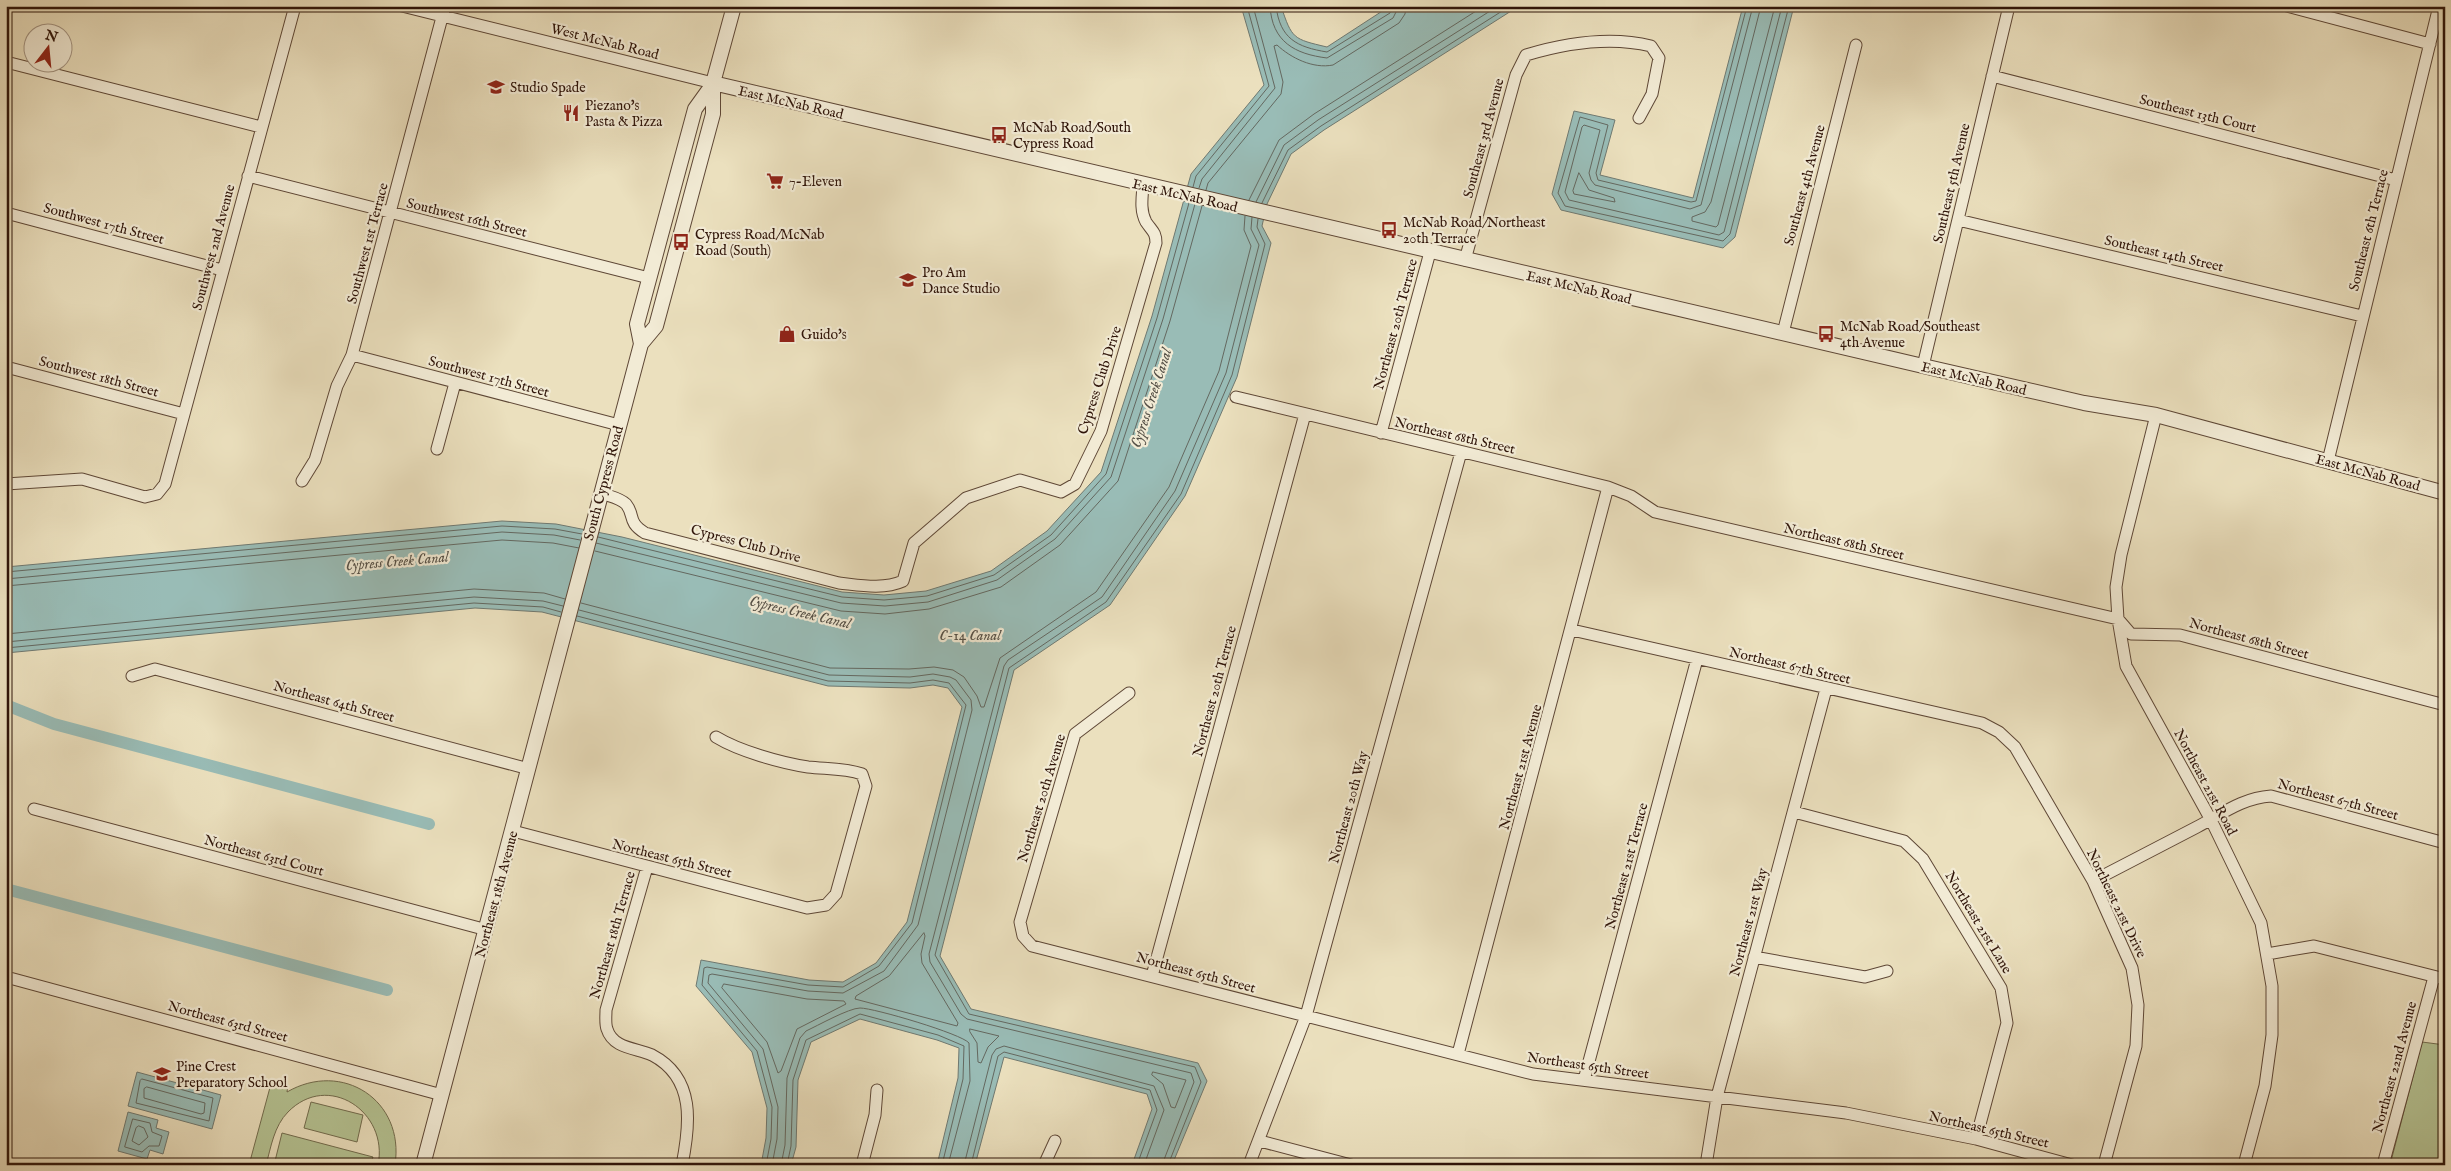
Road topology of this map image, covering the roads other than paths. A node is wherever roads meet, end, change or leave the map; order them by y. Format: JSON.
{"nodes":[{"id":1,"x":295,"y":6,"type":"edge"},
{"id":2,"x":402,"y":6,"type":"edge"},
{"id":3,"x":734,"y":6,"type":"edge"},
{"id":4,"x":2009,"y":6,"type":"edge"},
{"id":5,"x":2287,"y":6,"type":"edge"},
{"id":6,"x":2439,"y":6,"type":"edge"},
{"id":7,"x":444,"y":11,"type":"edge"},
{"id":8,"x":2430,"y":44,"type":"junction"},
{"id":9,"x":1856,"y":45,"type":"dead end"},
{"id":10,"x":6,"y":62,"type":"edge"},
{"id":11,"x":1992,"y":76,"type":"junction"},
{"id":12,"x":713,"y":83,"type":"junction"},
{"id":13,"x":1639,"y":118,"type":"dead end"},
{"id":14,"x":261,"y":127,"type":"junction"},
{"id":15,"x":248,"y":176,"type":"junction"},
{"id":16,"x":2396,"y":180,"type":"junction"},
{"id":17,"x":1143,"y":186,"type":"junction"},
{"id":18,"x":390,"y":213,"type":"junction"},
{"id":19,"x":6,"y":214,"type":"edge"},
{"id":20,"x":1958,"y":220,"type":"junction"},
{"id":21,"x":1430,"y":252,"type":"junction"},
{"id":22,"x":1465,"y":260,"type":"junction"},
{"id":23,"x":222,"y":270,"type":"junction"},
{"id":24,"x":649,"y":278,"type":"junction"},
{"id":25,"x":2362,"y":316,"type":"junction"},
{"id":26,"x":1782,"y":333,"type":"junction"},
{"id":27,"x":641,"y":344,"type":"junction"},
{"id":28,"x":352,"y":355,"type":"junction"},
{"id":29,"x":1923,"y":366,"type":"junction"},
{"id":30,"x":6,"y":367,"type":"edge"},
{"id":31,"x":455,"y":383,"type":"junction"},
{"id":32,"x":1236,"y":397,"type":"dead end"},
{"id":33,"x":184,"y":414,"type":"junction"},
{"id":34,"x":1305,"y":414,"type":"junction"},
{"id":35,"x":2156,"y":415,"type":"junction"},
{"id":36,"x":619,"y":425,"type":"junction"},
{"id":37,"x":1381,"y":433,"type":"junction"},
{"id":38,"x":437,"y":449,"type":"dead end"},
{"id":39,"x":1461,"y":452,"type":"junction"},
{"id":40,"x":2328,"y":461,"type":"junction"},
{"id":41,"x":302,"y":481,"type":"dead end"},
{"id":42,"x":6,"y":484,"type":"edge"},
{"id":43,"x":1608,"y":487,"type":"junction"},
{"id":44,"x":600,"y":493,"type":"junction"},
{"id":45,"x":2445,"y":493,"type":"edge"},
{"id":46,"x":2118,"y":620,"type":"junction"},
{"id":47,"x":566,"y":622,"type":"joint"},
{"id":48,"x":1572,"y":630,"type":"junction"},
{"id":49,"x":1697,"y":659,"type":"junction"},
{"id":50,"x":132,"y":676,"type":"dead end"},
{"id":51,"x":1826,"y":689,"type":"junction"},
{"id":52,"x":1129,"y":693,"type":"dead end"},
{"id":53,"x":2445,"y":705,"type":"edge"},
{"id":54,"x":1999,"y":732,"type":"joint"},
{"id":55,"x":716,"y":737,"type":"dead end"},
{"id":56,"x":529,"y":769,"type":"junction"},
{"id":57,"x":34,"y":809,"type":"dead end"},
{"id":58,"x":1794,"y":812,"type":"junction"},
{"id":59,"x":2211,"y":820,"type":"junction"},
{"id":60,"x":513,"y":831,"type":"junction"},
{"id":61,"x":2445,"y":843,"type":"edge"},
{"id":62,"x":646,"y":867,"type":"junction"},
{"id":63,"x":2093,"y":881,"type":"junction"},
{"id":64,"x":487,"y":930,"type":"junction"},
{"id":65,"x":1022,"y":936,"type":"joint"},
{"id":66,"x":2267,"y":954,"type":"junction"},
{"id":67,"x":1754,"y":957,"type":"junction"},
{"id":68,"x":1887,"y":971,"type":"dead end"},
{"id":69,"x":1152,"y":976,"type":"junction"},
{"id":70,"x":6,"y":977,"type":"edge"},
{"id":71,"x":2439,"y":978,"type":"edge"},
{"id":72,"x":1306,"y":1016,"type":"junction"},
{"id":73,"x":1458,"y":1054,"type":"junction"},
{"id":74,"x":1584,"y":1080,"type":"junction"},
{"id":75,"x":877,"y":1090,"type":"dead end"},
{"id":76,"x":442,"y":1095,"type":"junction"},
{"id":77,"x":1716,"y":1097,"type":"junction"},
{"id":78,"x":1976,"y":1138,"type":"junction"},
{"id":79,"x":1260,"y":1141,"type":"junction"},
{"id":80,"x":1055,"y":1142,"type":"dead end"},
{"id":81,"x":423,"y":1165,"type":"edge"},
{"id":82,"x":682,"y":1165,"type":"edge"},
{"id":83,"x":862,"y":1165,"type":"edge"},
{"id":84,"x":1044,"y":1165,"type":"edge"},
{"id":85,"x":1249,"y":1165,"type":"edge"},
{"id":86,"x":1351,"y":1165,"type":"edge"},
{"id":87,"x":1706,"y":1165,"type":"edge"},
{"id":88,"x":2072,"y":1165,"type":"edge"},
{"id":89,"x":2104,"y":1165,"type":"edge"},
{"id":90,"x":2244,"y":1165,"type":"edge"},
{"id":91,"x":2383,"y":1165,"type":"edge"}],
"edges":[{"from":1,"to":14,"type":"street","name":"Southwest 2nd Avenue"},
{"from":2,"to":7,"type":"street","name":"West McNab Road"},
{"from":3,"to":12,"type":"street","name":"South Cypress Road"},
{"from":4,"to":11,"type":"street","name":"Southeast 5th Avenue"},
{"from":5,"to":8,"type":"street"},
{"from":6,"to":8,"type":"street","name":"Southeast 6th Terrace"},
{"from":7,"to":12,"type":"street","name":"West McNab Road"},
{"from":7,"to":18,"type":"street","name":"Southwest 1st Terrace"},
{"from":8,"to":16,"type":"street","name":"Southeast 6th Terrace"},
{"from":9,"to":26,"type":"street","name":"Southeast 4th Avenue"},
{"from":10,"to":14,"type":"street"},
{"from":11,"to":16,"type":"street","name":"Southeast 13th Court"},
{"from":11,"to":20,"type":"street","name":"Southeast 5th Avenue"},
{"from":12,"to":17,"type":"street","name":"East McNab Road"},
{"from":12,"to":24,"type":"street","name":"South Cypress Road"},
{"from":12,"to":27,"type":"street","name":"South Cypress Road"},
{"from":13,"to":22,"type":"street","name":"Southeast 3rd Avenue"},
{"from":14,"to":15,"type":"street","name":"Southwest 2nd Avenue"},
{"from":15,"to":18,"type":"street","name":"Southwest 16th Street"},
{"from":15,"to":23,"type":"street","name":"Southwest 2nd Avenue"},
{"from":16,"to":25,"type":"street","name":"Southeast 6th Terrace"},
{"from":17,"to":21,"type":"street","name":"East McNab Road"},
{"from":17,"to":44,"type":"street","name":"Cypress Club Drive"},
{"from":18,"to":24,"type":"street","name":"Southwest 16th Street"},
{"from":18,"to":28,"type":"street","name":"Southwest 1st Terrace"},
{"from":19,"to":23,"type":"street","name":"Southwest 17th Street"},
{"from":20,"to":25,"type":"street","name":"Southeast 14th Street"},
{"from":20,"to":29,"type":"street","name":"Southeast 5th Avenue"},
{"from":21,"to":22,"type":"street","name":"East McNab Road"},
{"from":21,"to":37,"type":"street","name":"Northeast 20th Terrace"},
{"from":22,"to":26,"type":"street","name":"East McNab Road"},
{"from":23,"to":33,"type":"street","name":"Southwest 2nd Avenue"},
{"from":24,"to":27,"type":"street","name":"South Cypress Road"},
{"from":25,"to":40,"type":"street","name":"Southeast 6th Terrace"},
{"from":26,"to":29,"type":"street","name":"East McNab Road"},
{"from":27,"to":36,"type":"street","name":"South Cypress Road"},
{"from":28,"to":31,"type":"street","name":"Southwest 17th Street"},
{"from":28,"to":41,"type":"street","name":"Southwest 1st Terrace"},
{"from":29,"to":35,"type":"street","name":"East McNab Road"},
{"from":30,"to":33,"type":"street","name":"Southwest 18th Street"},
{"from":31,"to":36,"type":"street","name":"Southwest 17th Street"},
{"from":31,"to":38,"type":"street"},
{"from":32,"to":34,"type":"street","name":"Northeast 68th Street"},
{"from":33,"to":42,"type":"street","name":"Southwest 2nd Avenue"},
{"from":34,"to":37,"type":"street","name":"Northeast 68th Street"},
{"from":34,"to":69,"type":"street","name":"Northeast 20th Terrace"},
{"from":35,"to":40,"type":"street","name":"East McNab Road"},
{"from":35,"to":46,"type":"street","name":"Northeast 21st Road"},
{"from":36,"to":44,"type":"street","name":"South Cypress Road"},
{"from":37,"to":39,"type":"street","name":"Northeast 68th Street"},
{"from":39,"to":43,"type":"street","name":"Northeast 68th Street"},
{"from":39,"to":72,"type":"street","name":"Northeast 20th Way"},
{"from":40,"to":45,"type":"street","name":"East McNab Road"},
{"from":43,"to":46,"type":"street","name":"Northeast 68th Street"},
{"from":43,"to":48,"type":"street","name":"Northeast 21st Avenue"},
{"from":44,"to":47,"type":"street","name":"South Cypress Road"},
{"from":46,"to":53,"type":"street","name":"Northeast 68th Street"},
{"from":46,"to":59,"type":"street","name":"Northeast 21st Road"},
{"from":47,"to":56,"type":"street","name":"Northeast 18th Avenue"},
{"from":48,"to":49,"type":"street","name":"Northeast 67th Street"},
{"from":48,"to":73,"type":"street","name":"Northeast 21st Avenue"},
{"from":49,"to":51,"type":"street","name":"Northeast 67th Street"},
{"from":49,"to":74,"type":"street","name":"Northeast 21st Terrace"},
{"from":50,"to":56,"type":"street","name":"Northeast 64th Street"},
{"from":51,"to":54,"type":"street","name":"Northeast 67th Street"},
{"from":51,"to":58,"type":"street","name":"Northeast 21st Way"},
{"from":52,"to":65,"type":"street","name":"Northeast 20th Avenue"},
{"from":54,"to":63,"type":"street","name":"Northeast 21st Drive"},
{"from":55,"to":62,"type":"street","name":"Northeast 65th Street"},
{"from":56,"to":60,"type":"street","name":"Northeast 18th Avenue"},
{"from":57,"to":64,"type":"street","name":"Northeast 63rd Court"},
{"from":58,"to":67,"type":"street","name":"Northeast 21st Way"},
{"from":58,"to":78,"type":"street","name":"Northeast 21st Lane"},
{"from":59,"to":61,"type":"street","name":"Northeast 67th Street"},
{"from":59,"to":63,"type":"street","name":"Northeast 67th Street"},
{"from":59,"to":66,"type":"street","name":"Northeast 21st Road"},
{"from":60,"to":62,"type":"street","name":"Northeast 65th Street"},
{"from":60,"to":64,"type":"street","name":"Northeast 18th Avenue"},
{"from":62,"to":82,"type":"street","name":"Northeast 18th Terrace"},
{"from":63,"to":89,"type":"street","name":"Northeast 21st Drive"},
{"from":64,"to":76,"type":"street","name":"Northeast 18th Avenue"},
{"from":65,"to":69,"type":"street","name":"Northeast 65th Street"},
{"from":66,"to":71,"type":"street"},
{"from":66,"to":90,"type":"street","name":"Northeast 21st Road"},
{"from":67,"to":68,"type":"street"},
{"from":67,"to":77,"type":"street","name":"Northeast 21st Way"},
{"from":69,"to":72,"type":"street","name":"Northeast 65th Street"},
{"from":70,"to":76,"type":"street","name":"Northeast 63rd Street"},
{"from":71,"to":91,"type":"street","name":"Northeast 22nd Avenue"},
{"from":72,"to":73,"type":"street","name":"Northeast 65th Street"},
{"from":72,"to":79,"type":"street","name":"Northeast 20th Way"},
{"from":73,"to":74,"type":"street","name":"Northeast 65th Street"},
{"from":74,"to":77,"type":"street","name":"Northeast 65th Street"},
{"from":75,"to":83,"type":"street"},
{"from":76,"to":81,"type":"street","name":"Northeast 18th Avenue"},
{"from":77,"to":78,"type":"street","name":"Northeast 65th Street"},
{"from":77,"to":87,"type":"street","name":"Northeast 21st Way"},
{"from":78,"to":88,"type":"street","name":"Northeast 65th Street"},
{"from":79,"to":85,"type":"street","name":"Northeast 20th Way"},
{"from":79,"to":86,"type":"street"},
{"from":80,"to":84,"type":"street"}]}
